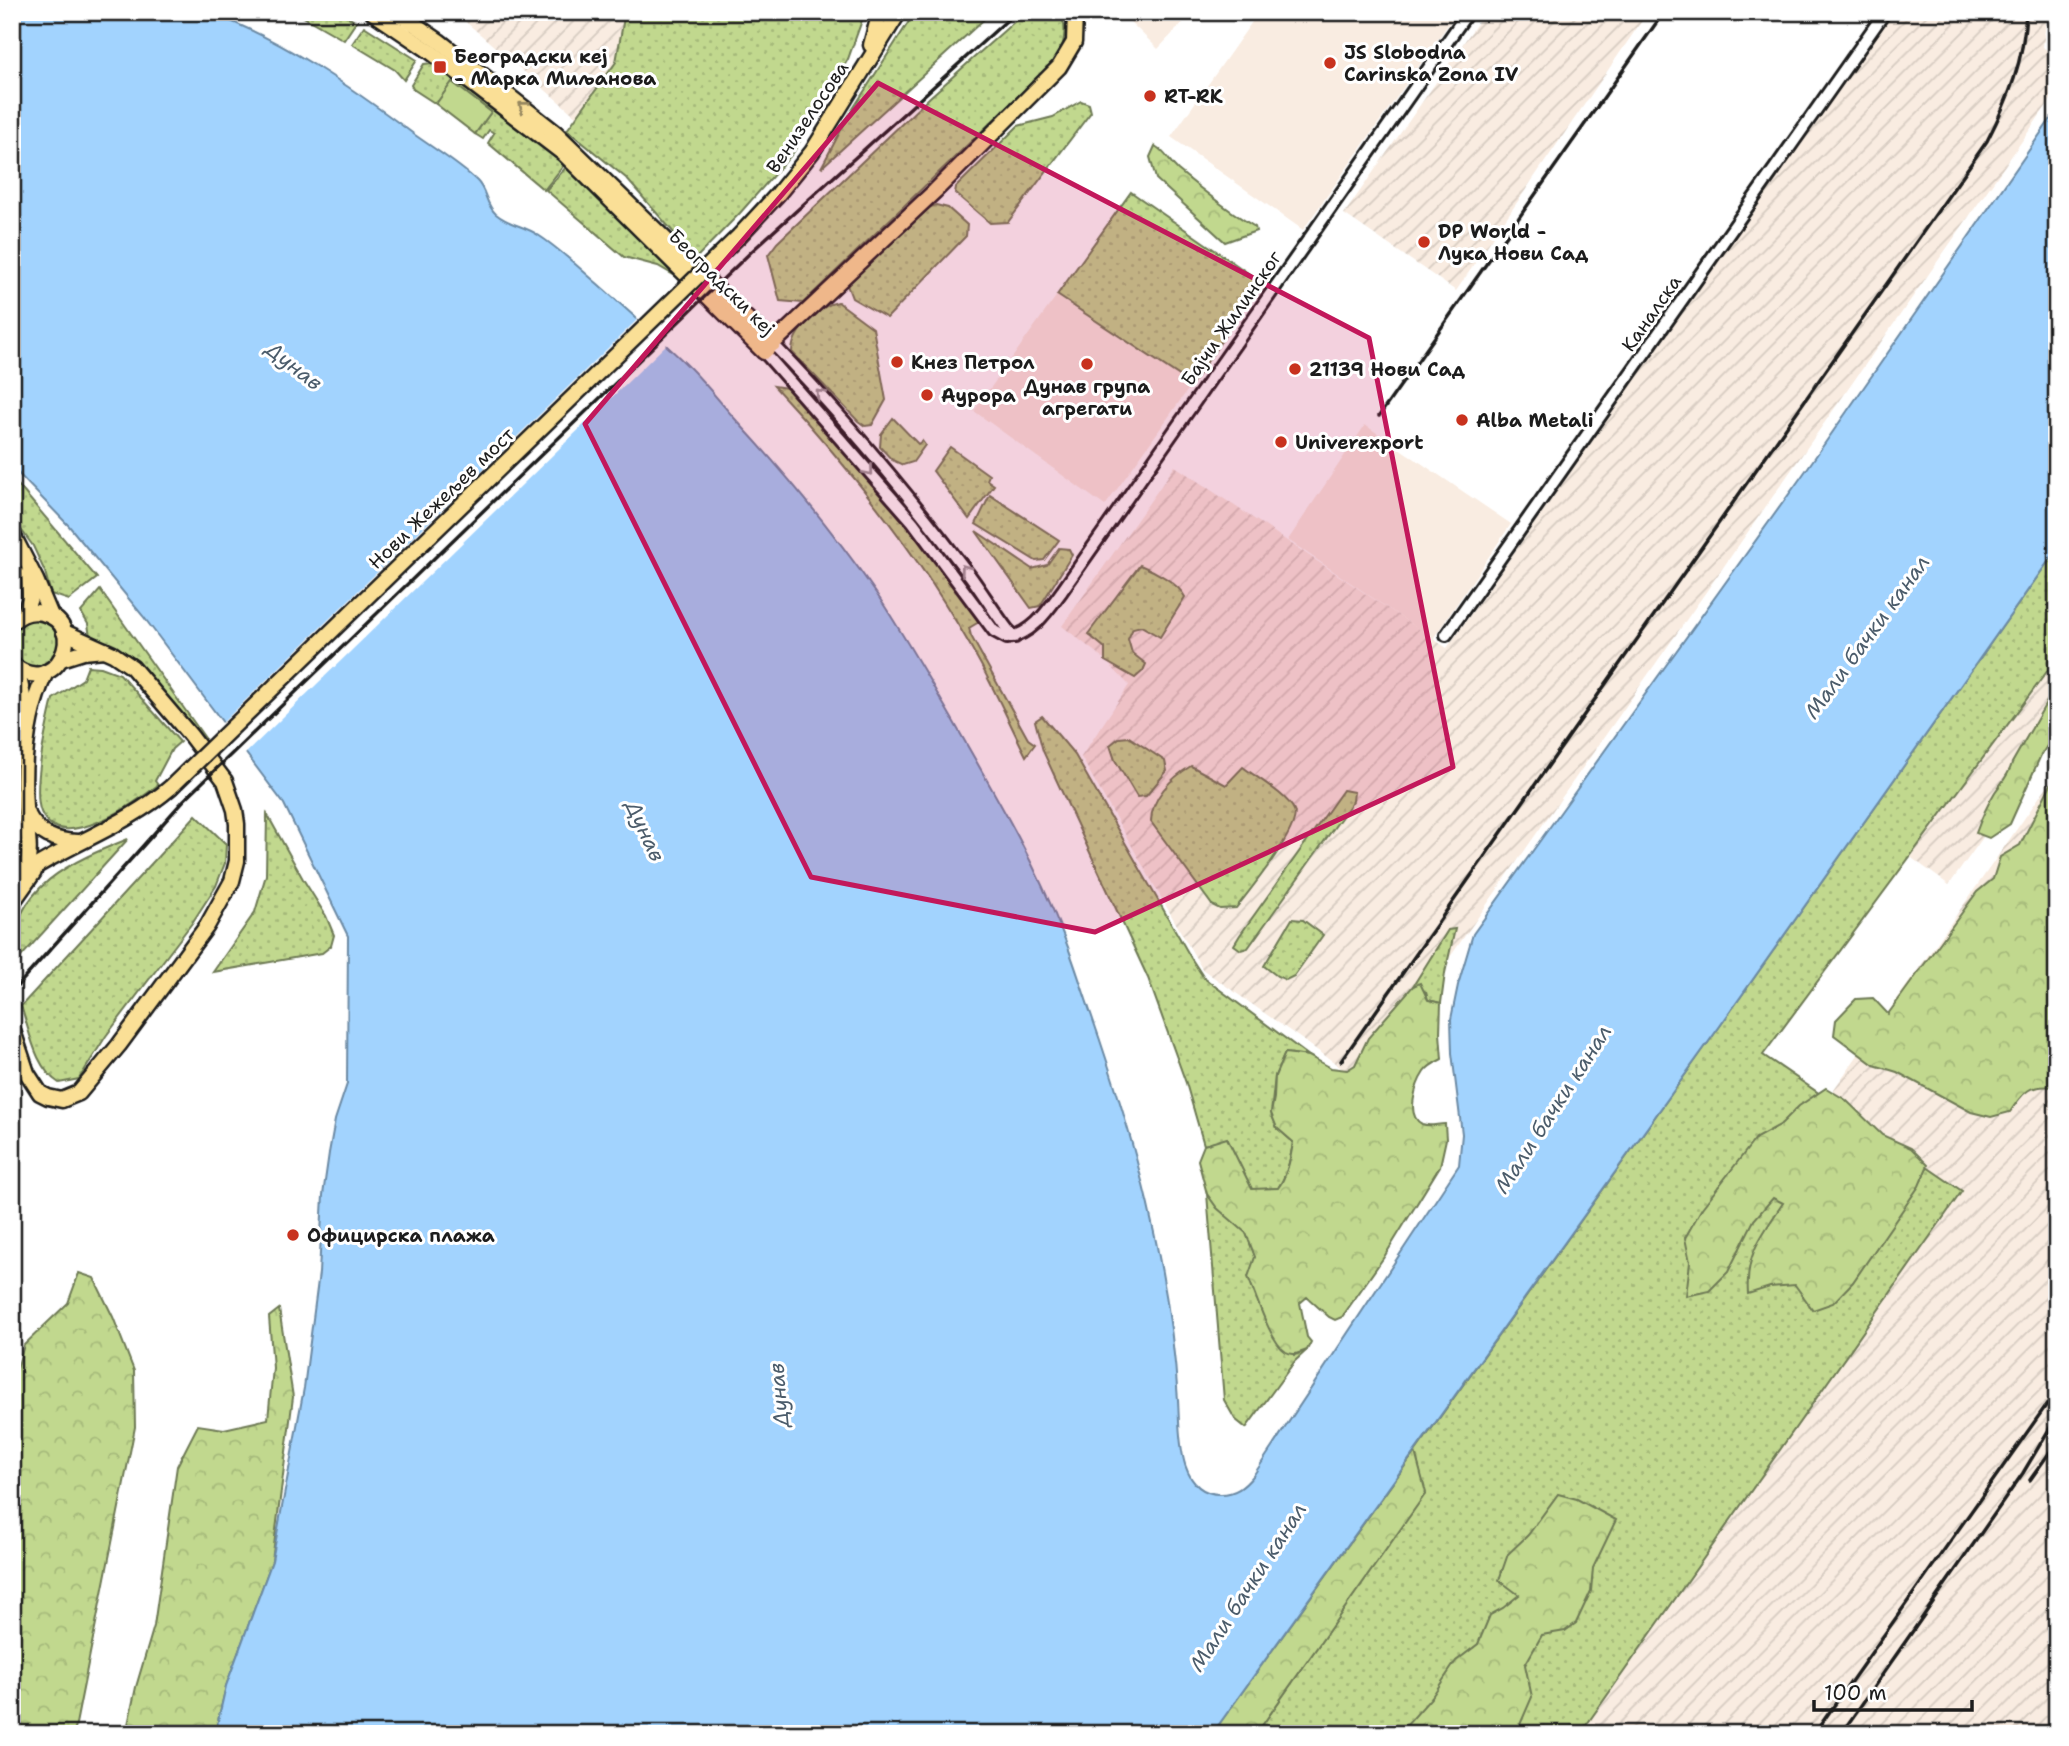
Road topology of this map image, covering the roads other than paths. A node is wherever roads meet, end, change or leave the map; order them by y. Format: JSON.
{"nodes":[{"id":1,"x":372,"y":12,"type":"edge"},
{"id":2,"x":880,"y":12,"type":"edge"},
{"id":3,"x":899,"y":12,"type":"edge"},
{"id":4,"x":1075,"y":12,"type":"edge"},
{"id":5,"x":1468,"y":12,"type":"edge"},
{"id":6,"x":1885,"y":12,"type":"edge"},
{"id":7,"x":406,"y":18,"type":"edge"},
{"id":8,"x":862,"y":71,"type":"junction"},
{"id":9,"x":738,"y":236,"type":"joint"},
{"id":10,"x":769,"y":348,"type":"junction"},
{"id":11,"x":12,"y":533,"type":"edge"},
{"id":12,"x":27,"y":560,"type":"junction"},
{"id":13,"x":25,"y":613,"type":"junction"},
{"id":14,"x":51,"y":617,"type":"junction"},
{"id":15,"x":12,"y":622,"type":"edge"},
{"id":16,"x":999,"y":628,"type":"joint"},
{"id":17,"x":64,"y":632,"type":"junction"},
{"id":18,"x":1446,"y":635,"type":"dead end"},
{"id":19,"x":105,"y":650,"type":"junction"},
{"id":20,"x":61,"y":659,"type":"junction"},
{"id":21,"x":15,"y":666,"type":"edge"},
{"id":22,"x":46,"y":672,"type":"junction"},
{"id":23,"x":29,"y":725,"type":"junction"},
{"id":24,"x":25,"y":809,"type":"junction"},
{"id":25,"x":78,"y":842,"type":"junction"},
{"id":26,"x":44,"y":861,"type":"junction"},
{"id":27,"x":25,"y":872,"type":"junction"},
{"id":28,"x":12,"y":882,"type":"edge"},
{"id":29,"x":12,"y":903,"type":"edge"},
{"id":30,"x":12,"y":1028,"type":"edge"}],
"edges":[{"from":1,"to":7,"type":"main road","name":"Београдски кеј"},
{"from":2,"to":8,"type":"main road"},
{"from":3,"to":8,"type":"main road","name":"Венизелосова"},
{"from":4,"to":10,"type":"main road"},
{"from":5,"to":16,"type":"street","name":"Бајчи Жилинског"},
{"from":6,"to":18,"type":"street","name":"Каналска"},
{"from":7,"to":10,"type":"main road","name":"Београдски кеј"},
{"from":8,"to":9,"type":"main road","name":"Венизелосова"},
{"from":9,"to":25,"type":"main road","name":"Нови Жежељев мост","bridge":true},
{"from":10,"to":16,"type":"street","name":"Београдски кеј"},
{"from":11,"to":12,"type":"main road"},
{"from":12,"to":13,"type":"main road"},
{"from":12,"to":14,"type":"main road"},
{"from":13,"to":14,"type":"main road"},
{"from":13,"to":15,"type":"main road"},
{"from":14,"to":17,"type":"main road"},
{"from":17,"to":19,"type":"main road"},
{"from":17,"to":20,"type":"main road"},
{"from":19,"to":20,"type":"main road"},
{"from":19,"to":30,"type":"main road"},
{"from":20,"to":22,"type":"main road"},
{"from":21,"to":22,"type":"main road"},
{"from":21,"to":23,"type":"main road"},
{"from":22,"to":23,"type":"main road"},
{"from":23,"to":24,"type":"main road"},
{"from":24,"to":25,"type":"main road"},
{"from":24,"to":27,"type":"main road"},
{"from":25,"to":26,"type":"main road","name":"Нови Жежељев мост"},
{"from":26,"to":27,"type":"main road","name":"Нови Жежељев мост"},
{"from":26,"to":29,"type":"main road"},
{"from":27,"to":28,"type":"main road","name":"Нови Жежељев мост"}]}
